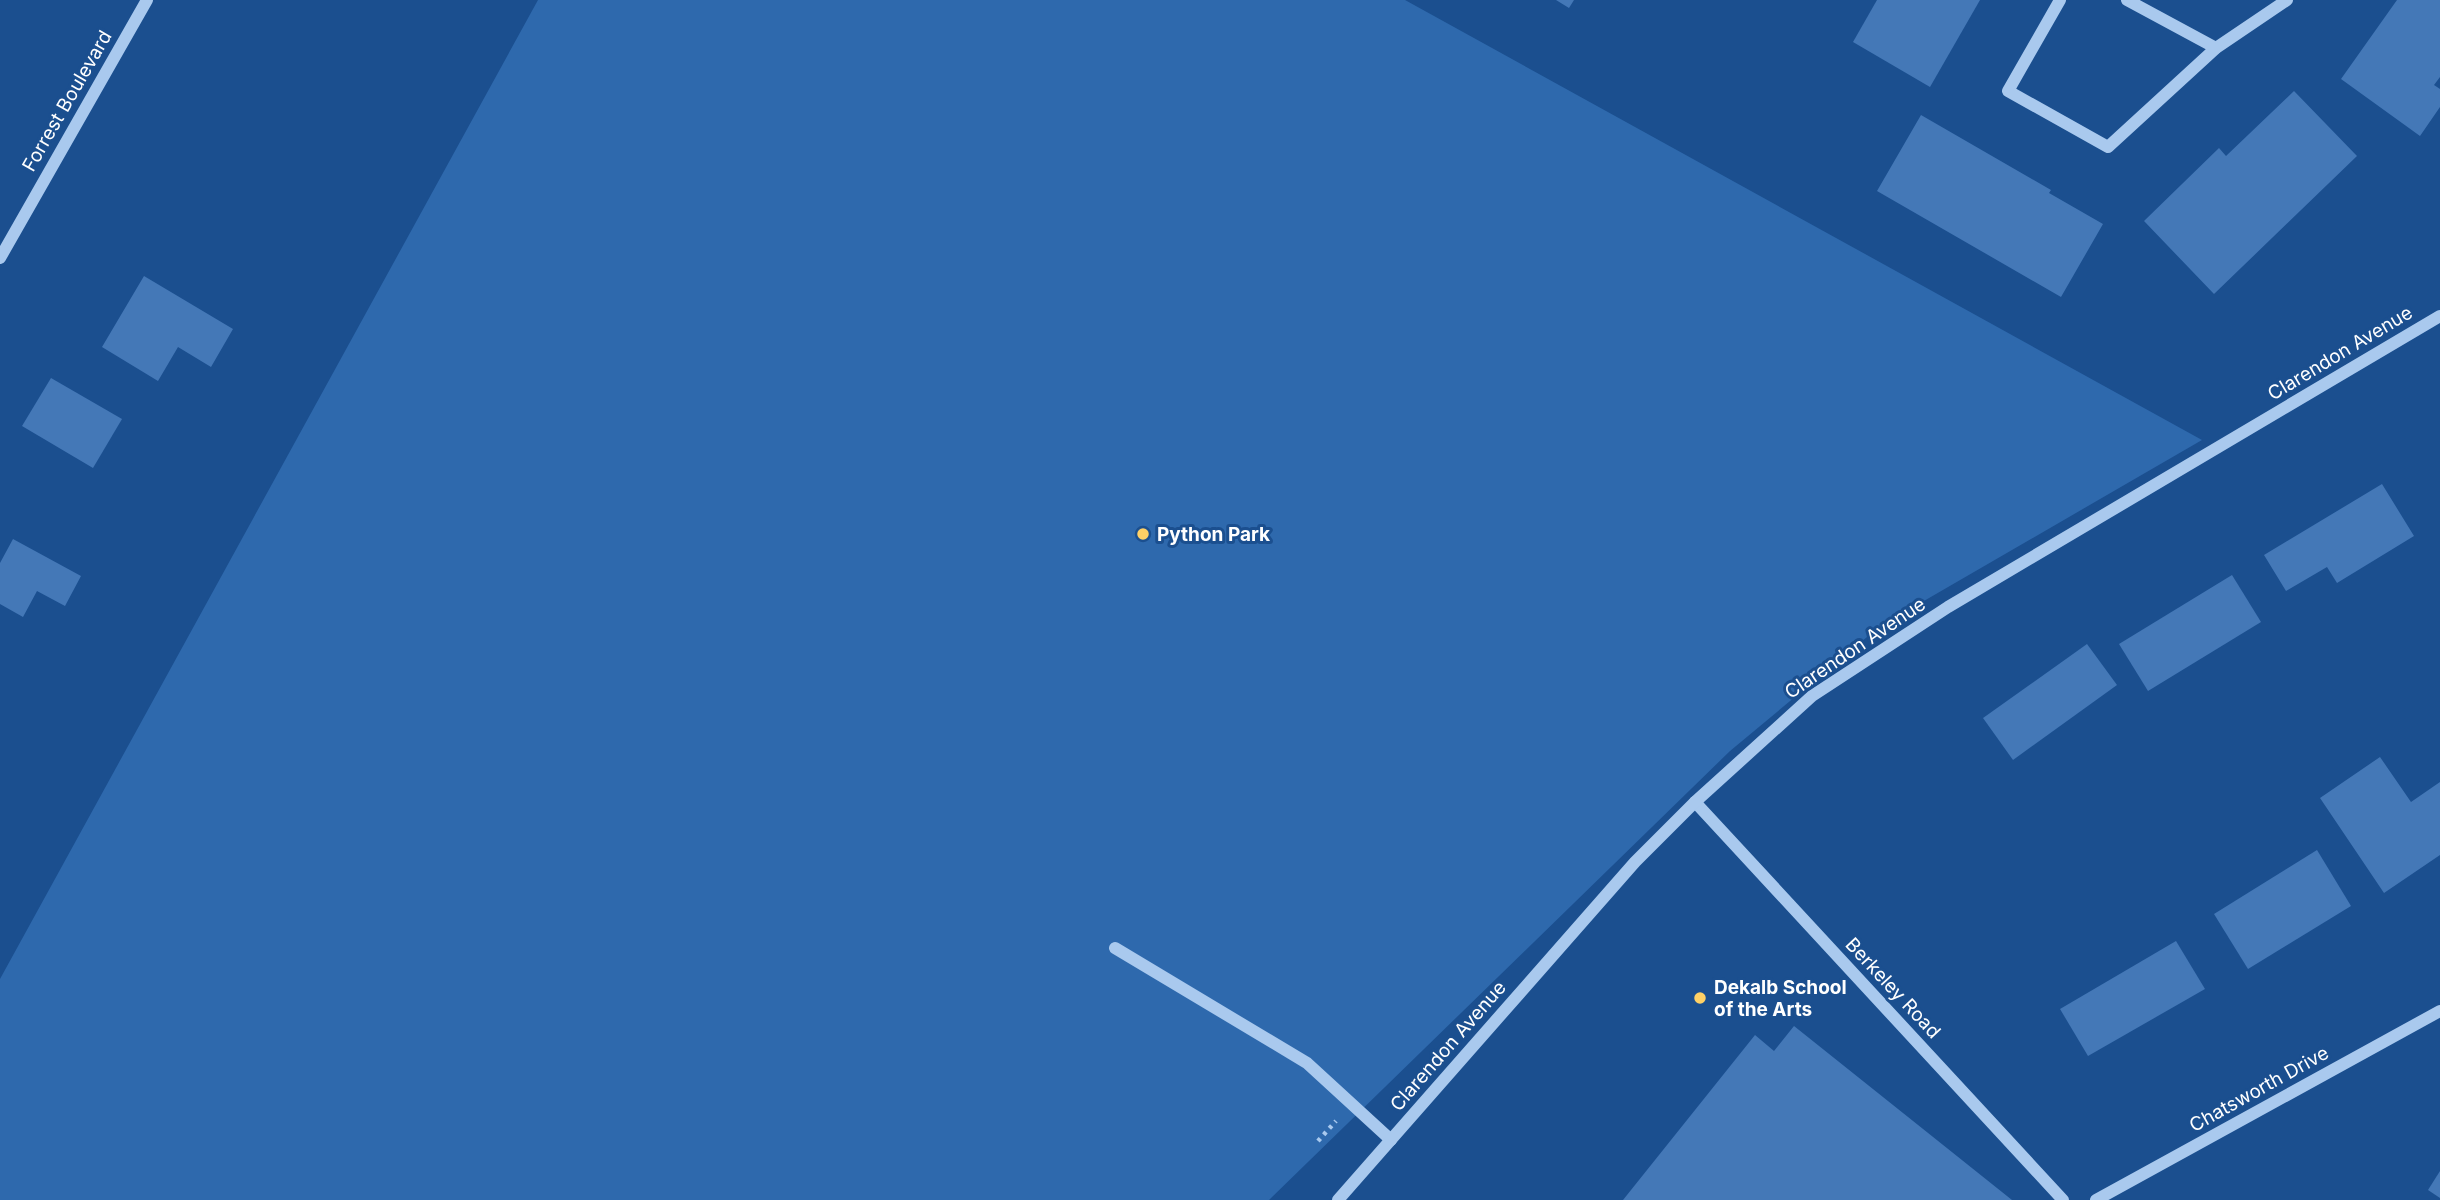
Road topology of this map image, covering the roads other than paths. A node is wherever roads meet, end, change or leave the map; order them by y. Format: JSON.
{"nodes":[{"id":1,"x":147,"y":0,"type":"edge"},
{"id":2,"x":2060,"y":0,"type":"edge"},
{"id":3,"x":2127,"y":0,"type":"edge"},
{"id":4,"x":2287,"y":0,"type":"edge"},
{"id":5,"x":2216,"y":48,"type":"junction"},
{"id":6,"x":0,"y":258,"type":"edge"},
{"id":7,"x":2440,"y":316,"type":"edge"},
{"id":8,"x":1695,"y":802,"type":"junction"},
{"id":9,"x":1115,"y":948,"type":"dead end"},
{"id":10,"x":2440,"y":1011,"type":"edge"},
{"id":11,"x":1391,"y":1140,"type":"junction"},
{"id":12,"x":1338,"y":1200,"type":"edge"},
{"id":13,"x":2063,"y":1200,"type":"edge"},
{"id":14,"x":2096,"y":1200,"type":"edge"}],
"edges":[{"from":1,"to":6,"type":"street","name":"Forrest Boulevard"},
{"from":2,"to":5,"type":"street"},
{"from":3,"to":5,"type":"street"},
{"from":4,"to":5,"type":"street"},
{"from":7,"to":8,"type":"street","name":"Clarendon Avenue"},
{"from":8,"to":11,"type":"street","name":"Clarendon Avenue"},
{"from":8,"to":13,"type":"street","name":"Berkeley Road"},
{"from":9,"to":11,"type":"street"},
{"from":10,"to":14,"type":"street","name":"Chatsworth Drive"},
{"from":11,"to":12,"type":"street","name":"Clarendon Avenue"}]}
